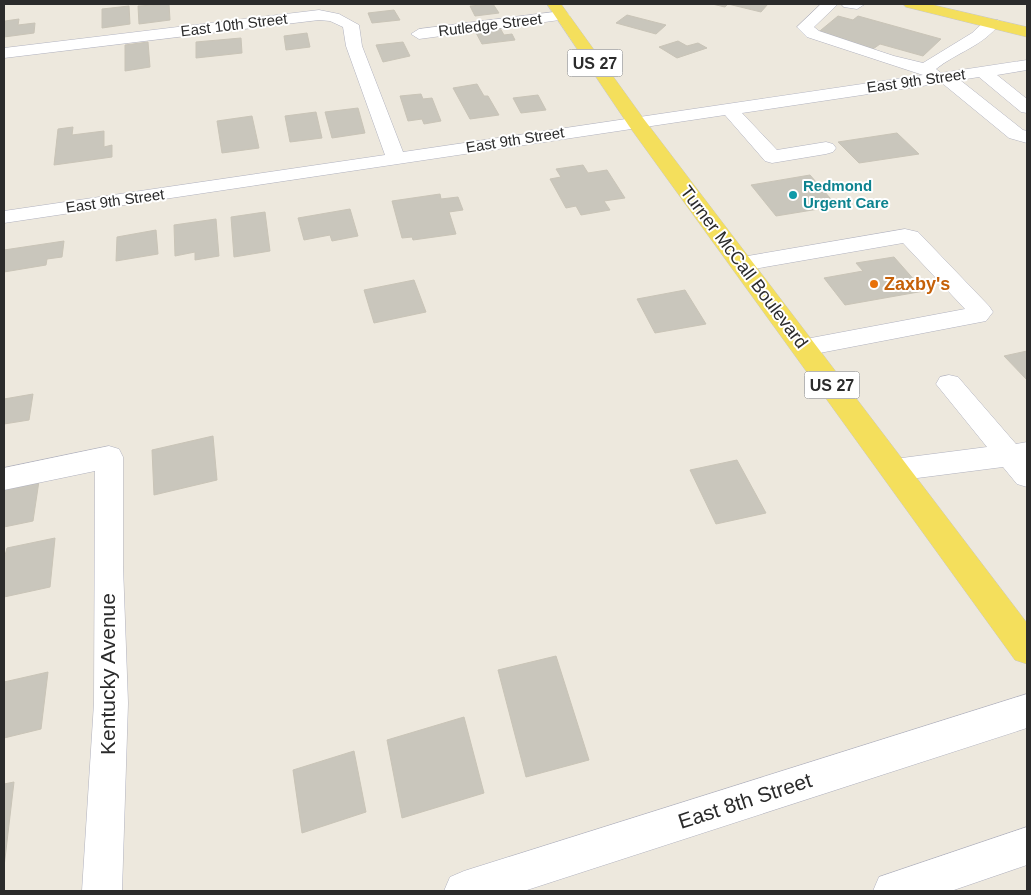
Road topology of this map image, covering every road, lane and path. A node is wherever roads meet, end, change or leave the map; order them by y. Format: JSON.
{"nodes":[{"id":1,"x":830,"y":4,"type":"edge"},
{"id":2,"x":850,"y":4,"type":"edge"},
{"id":3,"x":857,"y":4,"type":"edge"},
{"id":4,"x":911,"y":4,"type":"edge"},
{"id":5,"x":558,"y":10,"type":"edge"},
{"id":6,"x":992,"y":23,"type":"junction"},
{"id":7,"x":1027,"y":32,"type":"edge"},
{"id":8,"x":419,"y":34,"type":"dead end"},
{"id":9,"x":4,"y":53,"type":"edge"},
{"id":10,"x":1027,"y":65,"type":"edge"},
{"id":11,"x":982,"y":71,"type":"junction"},
{"id":12,"x":936,"y":74,"type":"junction"},
{"id":13,"x":728,"y":108,"type":"junction"},
{"id":14,"x":1027,"y":108,"type":"edge"},
{"id":15,"x":636,"y":122,"type":"junction"},
{"id":16,"x":1027,"y":137,"type":"edge"},
{"id":17,"x":826,"y":148,"type":"dead end"},
{"id":18,"x":396,"y":159,"type":"junction"},
{"id":19,"x":4,"y":217,"type":"edge"},
{"id":20,"x":742,"y":264,"type":"junction"},
{"id":21,"x":804,"y":347,"type":"junction"},
{"id":22,"x":949,"y":384,"type":"dead end"},
{"id":23,"x":1018,"y":454,"type":"edge"},
{"id":24,"x":894,"y":470,"type":"junction"},
{"id":25,"x":1027,"y":476,"type":"edge"},
{"id":26,"x":4,"y":479,"type":"edge"},
{"id":27,"x":1027,"y":649,"type":"edge"},
{"id":28,"x":1027,"y":711,"type":"edge"},
{"id":29,"x":1027,"y":846,"type":"edge"},
{"id":30,"x":102,"y":891,"type":"edge"},
{"id":31,"x":464,"y":891,"type":"edge"},
{"id":32,"x":893,"y":891,"type":"edge"}],
"edges":[{"from":1,"to":12,"type":"street"},
{"from":2,"to":3,"type":"street"},
{"from":4,"to":6,"type":"main road"},
{"from":5,"to":8,"type":"street","name":"Rutledge Street"},
{"from":5,"to":15,"type":"main road","name":"Turner McCall Boulevard","number":"US 27"},
{"from":6,"to":7,"type":"main road"},
{"from":6,"to":12,"type":"street"},
{"from":9,"to":18,"type":"street","name":"East 10th Street"},
{"from":10,"to":11,"type":"street","name":"East 9th Street"},
{"from":11,"to":12,"type":"street","name":"East 9th Street"},
{"from":11,"to":14,"type":"street"},
{"from":12,"to":13,"type":"street","name":"East 9th Street"},
{"from":12,"to":16,"type":"street"},
{"from":13,"to":15,"type":"street","name":"East 9th Street"},
{"from":13,"to":17,"type":"street"},
{"from":15,"to":18,"type":"street","name":"East 9th Street"},
{"from":15,"to":20,"type":"main road","name":"Turner McCall Boulevard","number":"US 27"},
{"from":18,"to":19,"type":"street","name":"East 9th Street"},
{"from":20,"to":21,"type":"main road","name":"Turner McCall Boulevard","number":"US 27"},
{"from":20,"to":21,"type":"street"},
{"from":21,"to":24,"type":"main road","name":"Turner McCall Boulevard","number":"US 27"},
{"from":22,"to":23,"type":"street"},
{"from":23,"to":24,"type":"street"},
{"from":23,"to":25,"type":"street"},
{"from":24,"to":27,"type":"main road","name":"Turner McCall Boulevard","number":"US 27"},
{"from":26,"to":30,"type":"street","name":"Kentucky Avenue"},
{"from":28,"to":31,"type":"street","name":"East 8th Street"},
{"from":29,"to":32,"type":"street"}]}
